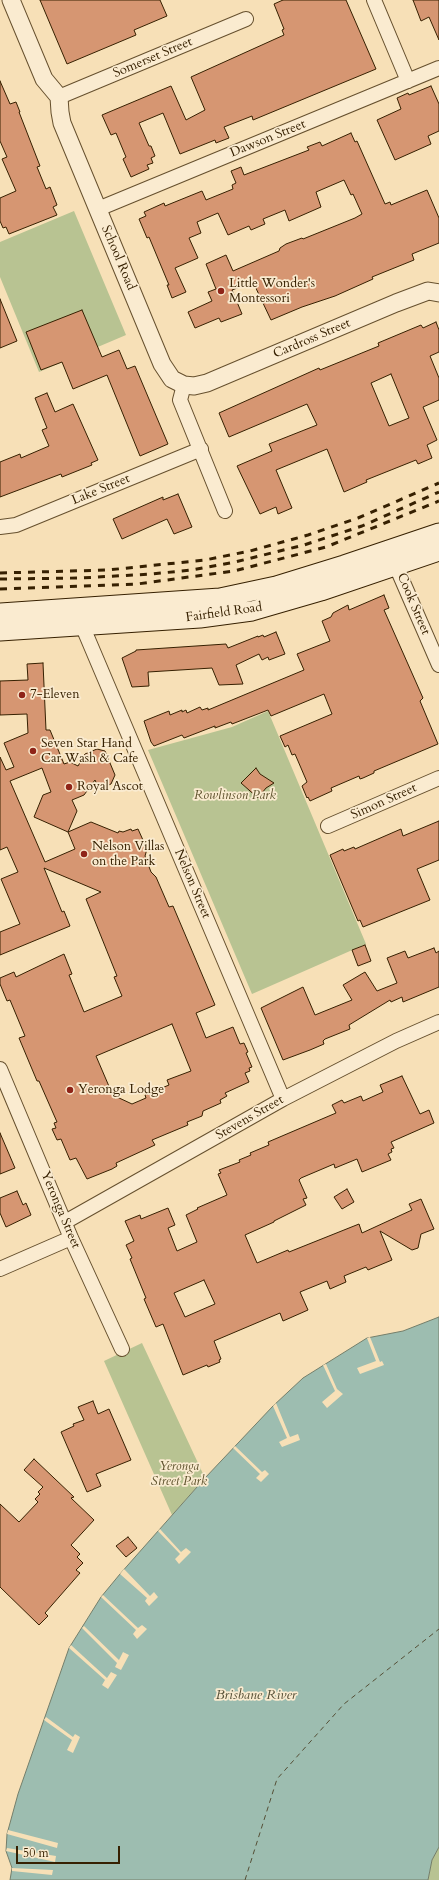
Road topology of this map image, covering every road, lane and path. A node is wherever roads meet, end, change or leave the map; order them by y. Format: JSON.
{"nodes":[{"id":1,"x":11,"y":0,"type":"edge"},
{"id":2,"x":374,"y":0,"type":"edge"},
{"id":3,"x":246,"y":19,"type":"dead end"},
{"id":4,"x":439,"y":68,"type":"edge"},
{"id":5,"x":408,"y":81,"type":"junction"},
{"id":6,"x":59,"y":97,"type":"junction"},
{"id":7,"x":98,"y":209,"type":"junction"},
{"id":8,"x":439,"y":293,"type":"edge"},
{"id":9,"x":184,"y":384,"type":"junction"},
{"id":10,"x":200,"y":449,"type":"junction"},
{"id":11,"x":225,"y":511,"type":"dead end"},
{"id":12,"x":0,"y":527,"type":"edge"},
{"id":13,"x":439,"y":533,"type":"edge"},
{"id":14,"x":439,"y":551,"type":"edge"},
{"id":15,"x":396,"y":566,"type":"junction"},
{"id":16,"x":0,"y":613,"type":"edge"},
{"id":17,"x":82,"y":625,"type":"junction"},
{"id":18,"x":0,"y":631,"type":"edge"},
{"id":19,"x":439,"y":665,"type":"edge"},
{"id":20,"x":439,"y":778,"type":"edge"},
{"id":21,"x":328,"y":826,"type":"dead end"},
{"id":22,"x":439,"y":1022,"type":"edge"},
{"id":23,"x":0,"y":1069,"type":"edge"},
{"id":24,"x":283,"y":1099,"type":"junction"},
{"id":25,"x":65,"y":1222,"type":"junction"},
{"id":26,"x":71,"y":1238,"type":"junction"},
{"id":27,"x":0,"y":1269,"type":"edge"},
{"id":28,"x":122,"y":1349,"type":"dead end"}],
"edges":[{"from":1,"to":6,"type":"street"},
{"from":2,"to":5,"type":"street"},
{"from":3,"to":6,"type":"street","name":"Somerset Street"},
{"from":4,"to":5,"type":"street","name":"Dawson Street"},
{"from":5,"to":7,"type":"street","name":"Dawson Street"},
{"from":6,"to":7,"type":"street","name":"School Road"},
{"from":7,"to":9,"type":"street","name":"School Road"},
{"from":8,"to":9,"type":"street","name":"Cardross Street"},
{"from":9,"to":10,"type":"street"},
{"from":10,"to":11,"type":"street"},
{"from":10,"to":12,"type":"street","name":"Lake Street"},
{"from":13,"to":16,"type":"main road","name":"Fairfield Road"},
{"from":14,"to":15,"type":"main road","name":"Fairfield Road"},
{"from":15,"to":17,"type":"main road","name":"Fairfield Road"},
{"from":15,"to":19,"type":"street","name":"Cook Street"},
{"from":17,"to":18,"type":"main road","name":"Fairfield Road"},
{"from":17,"to":24,"type":"street","name":"Nelson Street"},
{"from":20,"to":21,"type":"street","name":"Simon Street"},
{"from":22,"to":24,"type":"street","name":"Stevens Street"},
{"from":23,"to":25,"type":"street","name":"Yeronga Street"},
{"from":24,"to":25,"type":"street","name":"Stevens Street"},
{"from":25,"to":26,"type":"street","name":"Yeronga Street"},
{"from":26,"to":27,"type":"street"},
{"from":26,"to":28,"type":"street","name":"Yeronga Street"}]}
